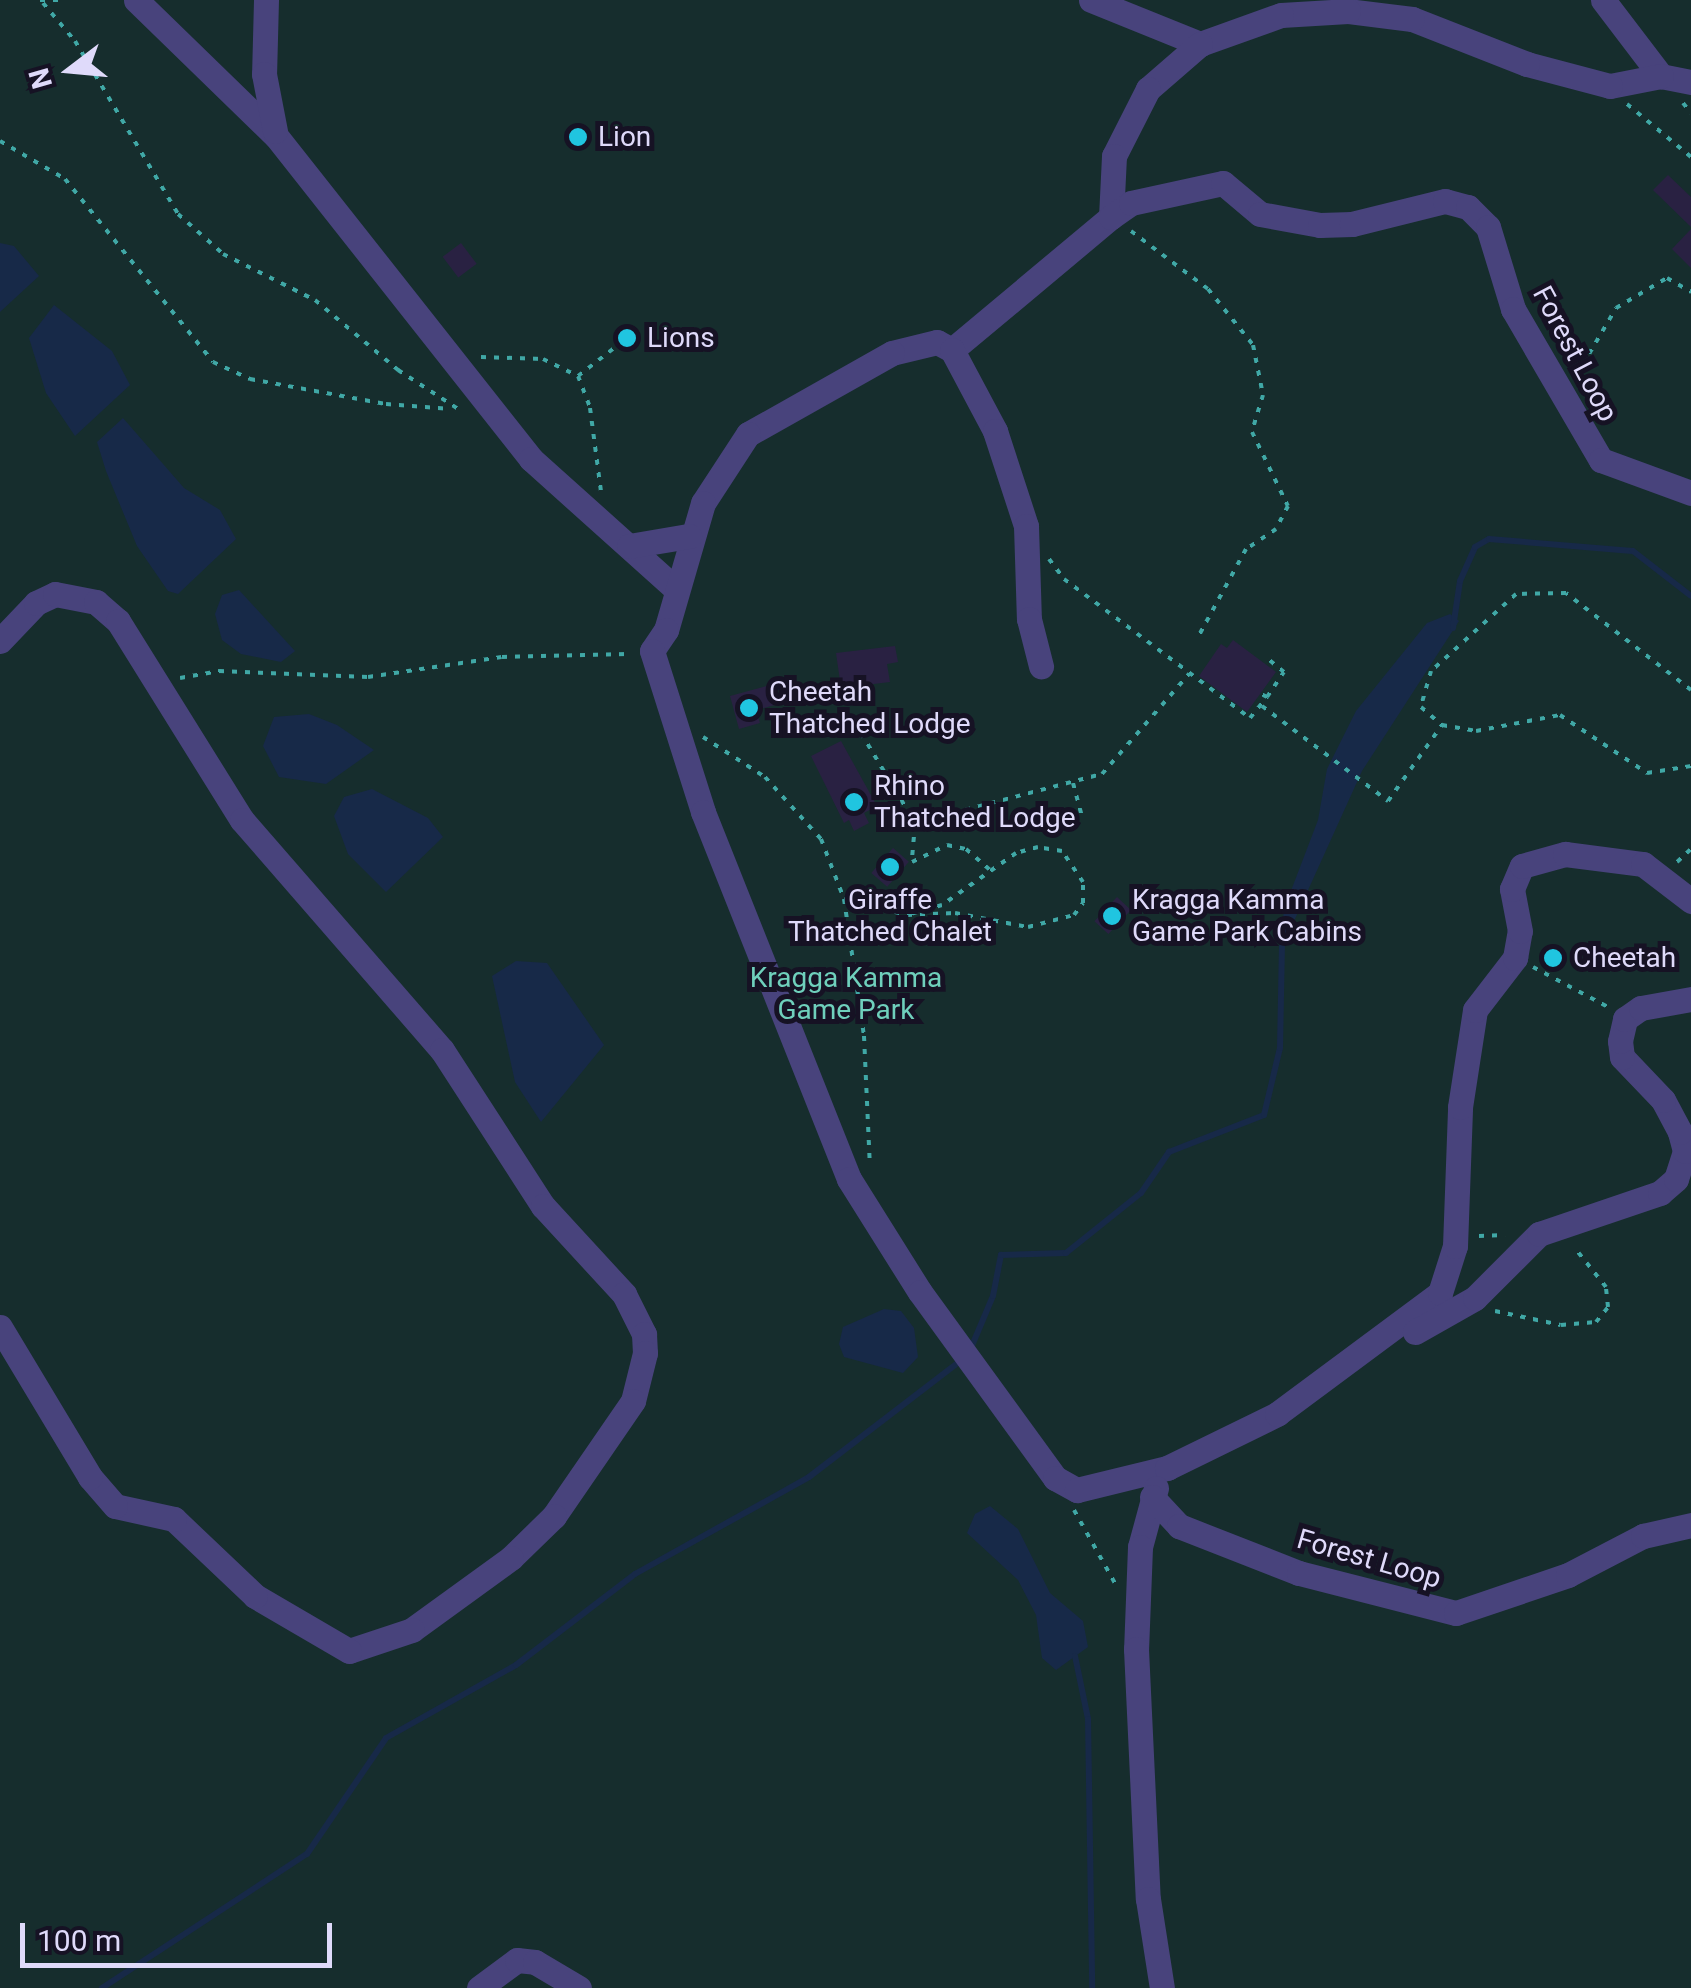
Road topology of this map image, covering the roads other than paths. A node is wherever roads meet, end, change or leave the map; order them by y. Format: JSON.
{"nodes":[{"id":1,"x":136,"y":0,"type":"edge"},
{"id":2,"x":266,"y":0,"type":"edge"},
{"id":3,"x":1091,"y":0,"type":"edge"},
{"id":4,"x":1603,"y":0,"type":"edge"},
{"id":5,"x":1200,"y":44,"type":"junction"},
{"id":6,"x":1661,"y":76,"type":"junction"},
{"id":7,"x":1691,"y":82,"type":"edge"},
{"id":8,"x":276,"y":136,"type":"junction"},
{"id":9,"x":1111,"y":217,"type":"junction"},
{"id":10,"x":952,"y":350,"type":"junction"},
{"id":11,"x":1691,"y":494,"type":"edge"},
{"id":12,"x":690,"y":536,"type":"junction"},
{"id":13,"x":630,"y":546,"type":"junction"},
{"id":14,"x":676,"y":589,"type":"junction"},
{"id":15,"x":0,"y":642,"type":"edge"},
{"id":16,"x":1041,"y":666,"type":"dead end"},
{"id":17,"x":1691,"y":900,"type":"edge"},
{"id":18,"x":1691,"y":999,"type":"edge"},
{"id":19,"x":1456,"y":1300,"type":"junction"},
{"id":20,"x":0,"y":1327,"type":"edge"},
{"id":21,"x":1167,"y":1468,"type":"junction"},
{"id":22,"x":1152,"y":1497,"type":"junction"},
{"id":23,"x":1691,"y":1525,"type":"edge"},
{"id":24,"x":1179,"y":1526,"type":"junction"},
{"id":25,"x":1140,"y":1547,"type":"junction"},
{"id":26,"x":480,"y":1988,"type":"edge"},
{"id":27,"x":579,"y":1988,"type":"edge"},
{"id":28,"x":1162,"y":1988,"type":"edge"}],
"edges":[{"from":1,"to":8,"type":"lane"},
{"from":2,"to":8,"type":"lane"},
{"from":3,"to":5,"type":"lane"},
{"from":4,"to":6,"type":"lane"},
{"from":5,"to":6,"type":"lane"},
{"from":5,"to":9,"type":"lane"},
{"from":6,"to":7,"type":"lane"},
{"from":8,"to":13,"type":"lane"},
{"from":9,"to":10,"type":"lane"},
{"from":9,"to":11,"type":"lane","name":"Forest Loop"},
{"from":10,"to":12,"type":"lane"},
{"from":10,"to":16,"type":"lane"},
{"from":12,"to":13,"type":"lane"},
{"from":12,"to":14,"type":"lane"},
{"from":13,"to":14,"type":"lane"},
{"from":14,"to":21,"type":"lane"},
{"from":15,"to":20,"type":"lane"},
{"from":17,"to":19,"type":"lane"},
{"from":18,"to":19,"type":"lane"},
{"from":19,"to":21,"type":"lane"},
{"from":21,"to":22,"type":"lane"},
{"from":22,"to":24,"type":"lane","name":"Forest Loop"},
{"from":22,"to":25,"type":"lane"},
{"from":23,"to":24,"type":"lane","name":"Forest Loop"},
{"from":24,"to":25,"type":"lane"},
{"from":25,"to":28,"type":"lane"},
{"from":26,"to":27,"type":"lane"}]}
